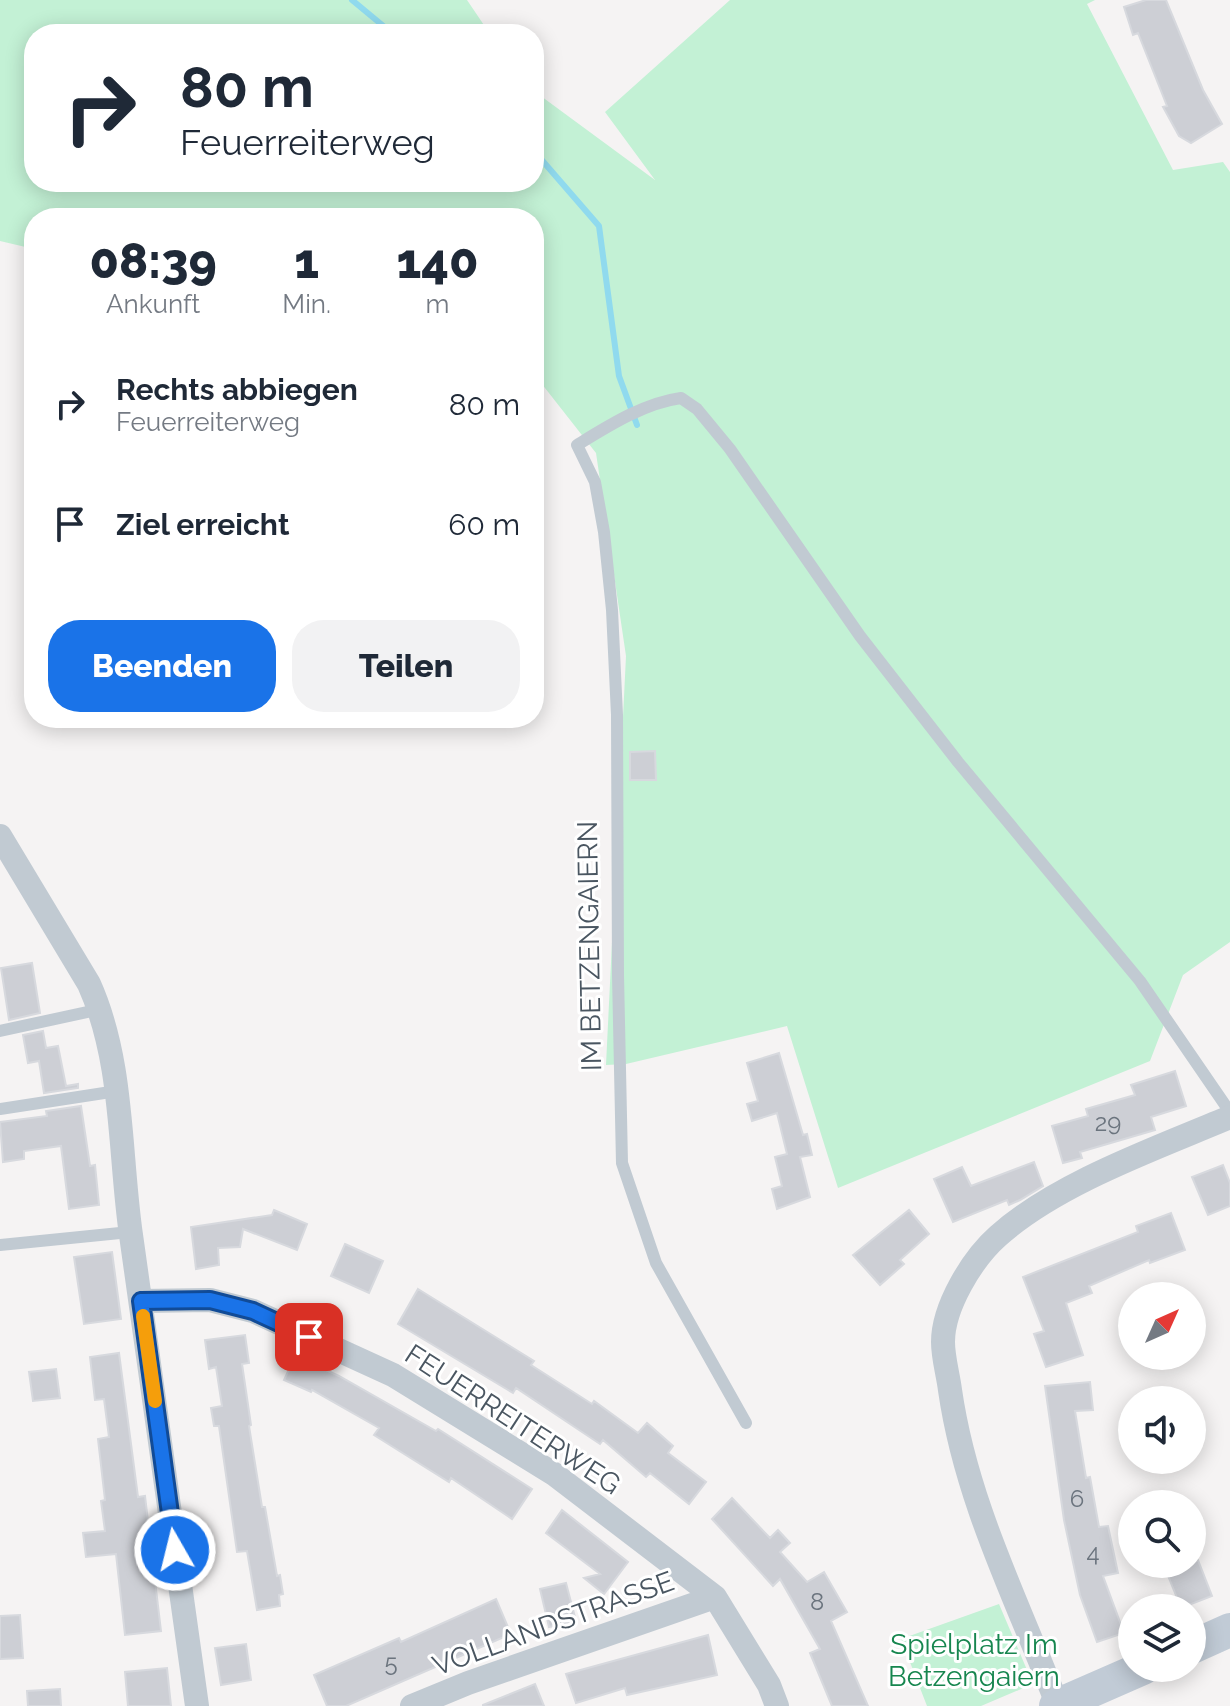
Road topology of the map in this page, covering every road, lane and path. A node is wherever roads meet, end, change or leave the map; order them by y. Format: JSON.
{"nodes":[{"id":1,"x":0,"y":836,"type":"edge"},
{"id":2,"x":101,"y":1009,"type":"junction"},
{"id":3,"x":0,"y":1031,"type":"edge"},
{"id":4,"x":117,"y":1091,"type":"junction"},
{"id":5,"x":0,"y":1109,"type":"edge"},
{"id":6,"x":1230,"y":1114,"type":"edge"},
{"id":7,"x":130,"y":1232,"type":"junction"},
{"id":8,"x":0,"y":1245,"type":"edge"},
{"id":9,"x":141,"y":1301,"type":"junction"},
{"id":10,"x":746,"y":1423,"type":"dead end"},
{"id":11,"x":715,"y":1597,"type":"junction"},
{"id":12,"x":1230,"y":1630,"type":"edge"},
{"id":13,"x":1206,"y":1641,"type":"edge"},
{"id":14,"x":1118,"y":1679,"type":"edge"},
{"id":15,"x":197,"y":1706,"type":"edge"},
{"id":16,"x":412,"y":1706,"type":"edge"},
{"id":17,"x":777,"y":1706,"type":"edge"},
{"id":18,"x":1057,"y":1706,"type":"edge"}],
"edges":[{"from":1,"to":2,"type":"street"},
{"from":2,"to":3,"type":"lane"},
{"from":2,"to":4,"type":"street"},
{"from":4,"to":5,"type":"lane"},
{"from":4,"to":7,"type":"street"},
{"from":6,"to":10,"type":"lane","name":"IM BETZENGAIERN"},
{"from":6,"to":18,"type":"street"},
{"from":7,"to":8,"type":"lane"},
{"from":7,"to":9,"type":"street"},
{"from":9,"to":11,"type":"street","name":"FEUERREITERWEG"},
{"from":9,"to":15,"type":"street"},
{"from":11,"to":16,"type":"street","name":"VOLLANDSTRASSE"},
{"from":11,"to":17,"type":"street","name":"FEUERREITERWEG"},
{"from":12,"to":13,"type":"street"},
{"from":14,"to":18,"type":"street"}]}
